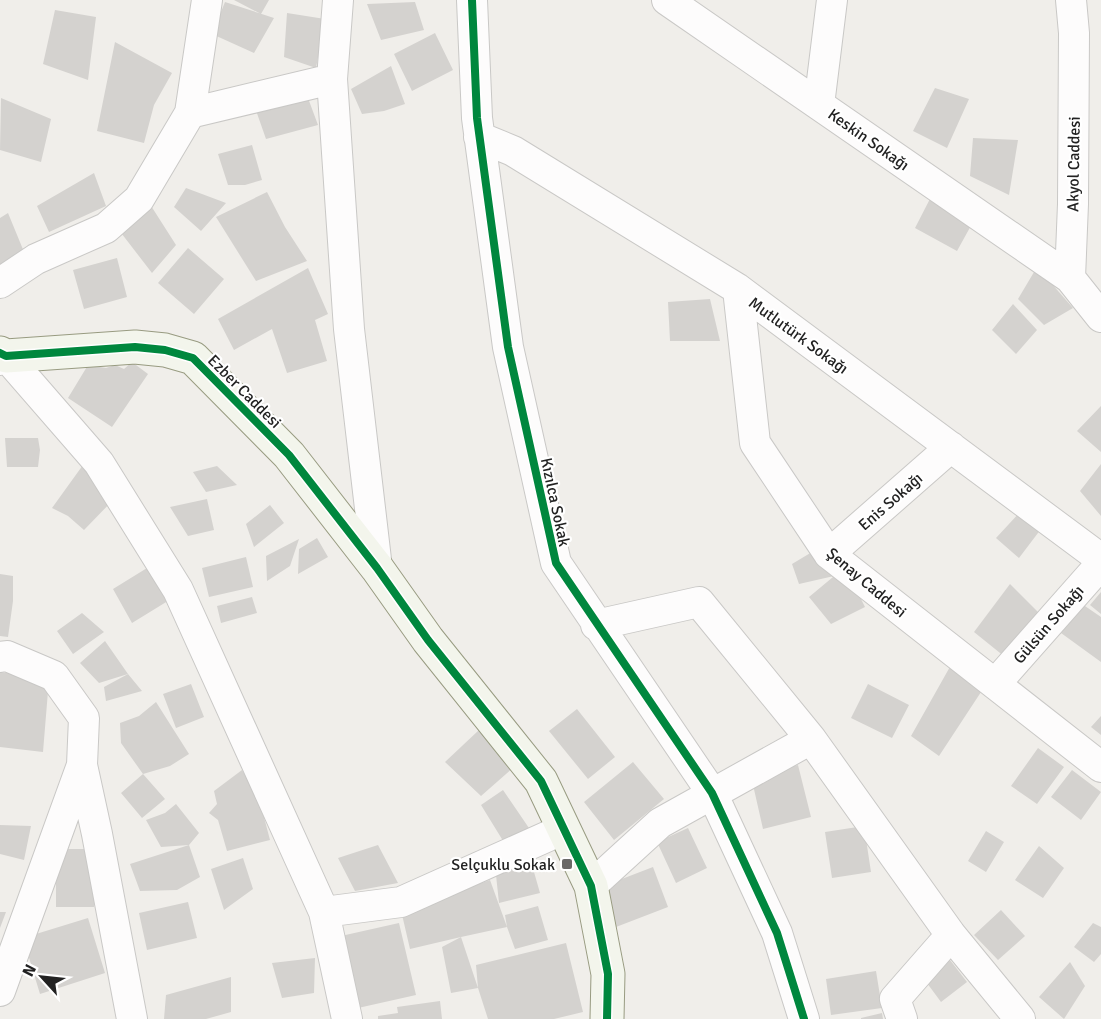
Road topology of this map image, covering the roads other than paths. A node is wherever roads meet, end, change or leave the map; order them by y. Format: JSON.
{"nodes":[{"id":1,"x":207,"y":0,"type":"edge"},
{"id":2,"x":338,"y":0,"type":"edge"},
{"id":3,"x":472,"y":0,"type":"edge"},
{"id":4,"x":667,"y":0,"type":"edge"},
{"id":5,"x":832,"y":0,"type":"edge"},
{"id":6,"x":1071,"y":0,"type":"edge"},
{"id":7,"x":1088,"y":32,"type":"edge"},
{"id":8,"x":332,"y":79,"type":"junction"},
{"id":9,"x":819,"y":105,"type":"junction"},
{"id":10,"x":190,"y":113,"type":"junction"},
{"id":11,"x":479,"y":137,"type":"junction"},
{"id":12,"x":1070,"y":278,"type":"junction"},
{"id":13,"x":0,"y":282,"type":"edge"},
{"id":14,"x":738,"y":290,"type":"junction"},
{"id":15,"x":1101,"y":317,"type":"edge"},
{"id":16,"x":2,"y":356,"type":"edge"},
{"id":17,"x":951,"y":447,"type":"junction"},
{"id":18,"x":830,"y":554,"type":"junction"},
{"id":19,"x":1101,"y":559,"type":"edge"},
{"id":20,"x":1101,"y":564,"type":"edge"},
{"id":21,"x":377,"y":568,"type":"junction"},
{"id":22,"x":596,"y":625,"type":"junction"},
{"id":23,"x":0,"y":657,"type":"edge"},
{"id":24,"x":995,"y":684,"type":"junction"},
{"id":25,"x":811,"y":739,"type":"junction"},
{"id":26,"x":82,"y":765,"type":"junction"},
{"id":27,"x":1101,"y":767,"type":"edge"},
{"id":28,"x":712,"y":794,"type":"junction"},
{"id":29,"x":564,"y":829,"type":"junction"},
{"id":30,"x":591,"y":886,"type":"junction"},
{"id":31,"x":324,"y":912,"type":"junction"},
{"id":32,"x":951,"y":935,"type":"junction"},
{"id":33,"x":0,"y":991,"type":"edge"},
{"id":34,"x":132,"y":1019,"type":"edge"},
{"id":35,"x":347,"y":1019,"type":"edge"},
{"id":36,"x":607,"y":1019,"type":"edge"},
{"id":37,"x":804,"y":1019,"type":"edge"},
{"id":38,"x":902,"y":1019,"type":"edge"},
{"id":39,"x":1020,"y":1019,"type":"edge"}],
"edges":[{"from":1,"to":10,"type":"street"},
{"from":2,"to":8,"type":"street"},
{"from":3,"to":11,"type":"street","name":"Kızılca Sokak"},
{"from":4,"to":9,"type":"street","name":"Keskin Sokağı"},
{"from":5,"to":9,"type":"street"},
{"from":6,"to":7,"type":"street","name":"Akyol Caddesi"},
{"from":7,"to":12,"type":"street","name":"Akyol Caddesi"},
{"from":8,"to":10,"type":"street"},
{"from":8,"to":21,"type":"street"},
{"from":9,"to":12,"type":"street","name":"Keskin Sokağı"},
{"from":10,"to":13,"type":"street"},
{"from":11,"to":14,"type":"street","name":"Mutlutürk Sokağı"},
{"from":11,"to":22,"type":"street","name":"Kızılca Sokak"},
{"from":12,"to":15,"type":"street"},
{"from":14,"to":17,"type":"street","name":"Mutlutürk Sokağı"},
{"from":14,"to":18,"type":"street","name":"Şenay Caddesi"},
{"from":16,"to":21,"type":"street","name":"Ezber Caddesi"},
{"from":16,"to":31,"type":"street"},
{"from":17,"to":18,"type":"street","name":"Enis Sokağı"},
{"from":17,"to":19,"type":"street","name":"Mutlutürk Sokağı"},
{"from":18,"to":24,"type":"street","name":"Şenay Caddesi"},
{"from":20,"to":24,"type":"street","name":"Gülsün Sokağı"},
{"from":21,"to":29,"type":"street","name":"Ezber Caddesi"},
{"from":22,"to":25,"type":"street"},
{"from":22,"to":28,"type":"street","name":"Kızılca Sokak"},
{"from":23,"to":26,"type":"street"},
{"from":24,"to":27,"type":"street","name":"Şenay Caddesi"},
{"from":25,"to":28,"type":"street"},
{"from":25,"to":32,"type":"street"},
{"from":26,"to":33,"type":"street"},
{"from":26,"to":34,"type":"street"},
{"from":28,"to":30,"type":"street"},
{"from":28,"to":37,"type":"street","name":"Kızılca Sokak"},
{"from":29,"to":30,"type":"street","name":"Ezber Caddesi"},
{"from":29,"to":31,"type":"street"},
{"from":30,"to":36,"type":"street","name":"Ezber Caddesi"},
{"from":31,"to":35,"type":"street"},
{"from":32,"to":38,"type":"street"},
{"from":32,"to":39,"type":"street"}]}
